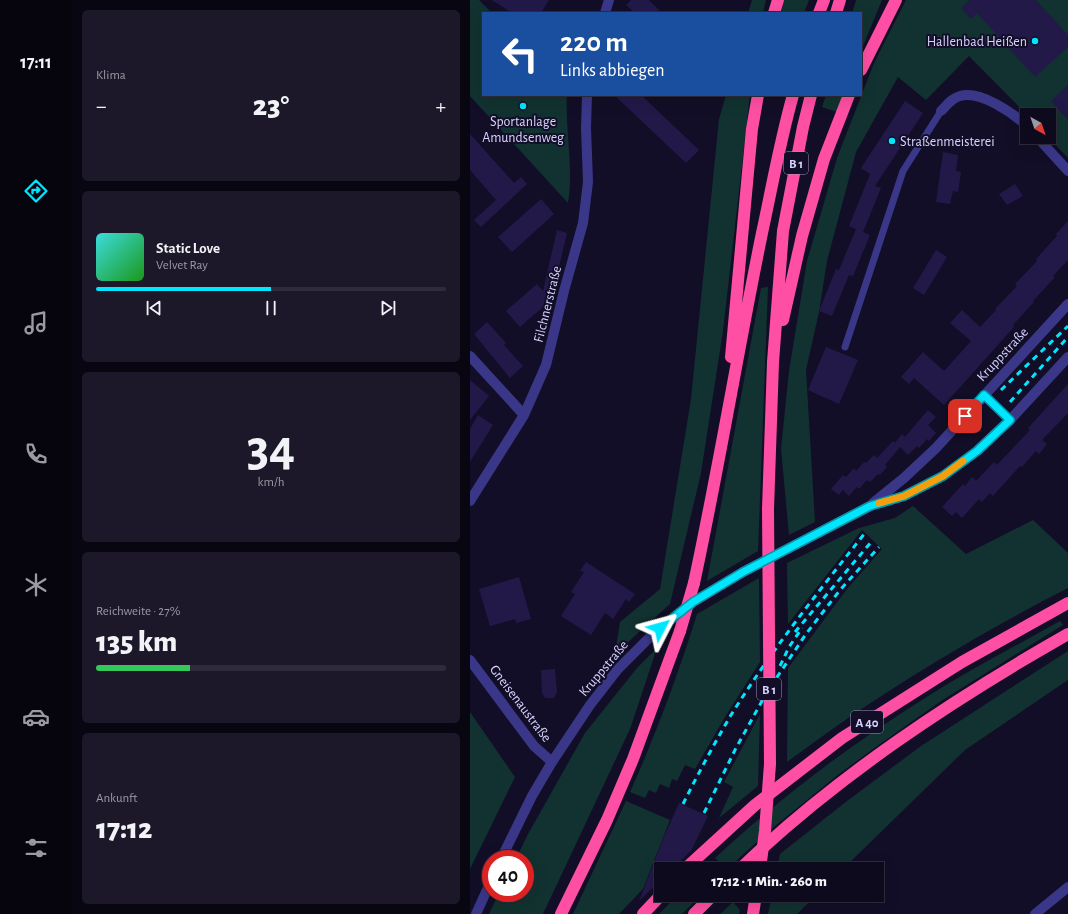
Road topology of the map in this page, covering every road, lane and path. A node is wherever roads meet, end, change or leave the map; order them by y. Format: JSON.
{"nodes":[{"id":1,"x":609,"y":0,"type":"edge"},
{"id":2,"x":778,"y":0,"type":"edge"},
{"id":3,"x":824,"y":0,"type":"edge"},
{"id":4,"x":840,"y":0,"type":"edge"},
{"id":5,"x":896,"y":0,"type":"edge"},
{"id":6,"x":605,"y":12,"type":"edge"},
{"id":7,"x":774,"y":12,"type":"edge"},
{"id":8,"x":819,"y":12,"type":"edge"},
{"id":9,"x":836,"y":12,"type":"edge"},
{"id":10,"x":862,"y":68,"type":"edge"},
{"id":11,"x":587,"y":96,"type":"edge"},
{"id":12,"x":758,"y":96,"type":"edge"},
{"id":13,"x":793,"y":96,"type":"edge"},
{"id":14,"x":811,"y":96,"type":"edge"},
{"id":15,"x":849,"y":96,"type":"edge"},
{"id":16,"x":941,"y":111,"type":"joint"},
{"id":17,"x":1020,"y":121,"type":"edge"},
{"id":18,"x":1044,"y":144,"type":"edge"},
{"id":19,"x":1068,"y":171,"type":"edge"},
{"id":20,"x":1068,"y":304,"type":"edge"},
{"id":21,"x":845,"y":347,"type":"dead end"},
{"id":22,"x":470,"y":356,"type":"edge"},
{"id":23,"x":1068,"y":357,"type":"edge"},
{"id":24,"x":773,"y":362,"type":"junction"},
{"id":25,"x":984,"y":395,"type":"junction"},
{"id":26,"x":524,"y":415,"type":"junction"},
{"id":27,"x":1010,"y":420,"type":"junction"},
{"id":28,"x":725,"y":428,"type":"junction"},
{"id":29,"x":470,"y":501,"type":"edge"},
{"id":30,"x":870,"y":506,"type":"junction"},
{"id":31,"x":1068,"y":603,"type":"edge"},
{"id":32,"x":1068,"y":634,"type":"edge"},
{"id":33,"x":470,"y":660,"type":"edge"},
{"id":34,"x":552,"y":762,"type":"junction"},
{"id":35,"x":506,"y":850,"type":"edge"},
{"id":36,"x":693,"y":862,"type":"edge"},
{"id":37,"x":747,"y":862,"type":"edge"},
{"id":38,"x":761,"y":862,"type":"edge"},
{"id":39,"x":1068,"y":887,"type":"edge"},
{"id":40,"x":482,"y":901,"type":"edge"},
{"id":41,"x":654,"y":902,"type":"edge"},
{"id":42,"x":706,"y":902,"type":"edge"},
{"id":43,"x":755,"y":902,"type":"edge"},
{"id":44,"x":476,"y":914,"type":"edge"},
{"id":45,"x":561,"y":914,"type":"edge"},
{"id":46,"x":643,"y":914,"type":"edge"},
{"id":47,"x":694,"y":914,"type":"edge"},
{"id":48,"x":753,"y":914,"type":"edge"},
{"id":49,"x":1035,"y":914,"type":"edge"}],
"edges":[{"from":1,"to":6,"type":"street"},
{"from":2,"to":7,"type":"highway"},
{"from":3,"to":8,"type":"highway"},
{"from":4,"to":9,"type":"highway"},
{"from":5,"to":10,"type":"highway"},
{"from":11,"to":26,"type":"street","name":"Filchnerstraße"},
{"from":12,"to":28,"type":"highway"},
{"from":13,"to":28,"type":"highway"},
{"from":14,"to":24,"type":"highway","number":"B 1"},
{"from":15,"to":24,"type":"highway"},
{"from":16,"to":17,"type":"street"},
{"from":16,"to":21,"type":"lane"},
{"from":18,"to":19,"type":"street"},
{"from":20,"to":25,"type":"street","name":"Kruppstraße"},
{"from":22,"to":26,"type":"street"},
{"from":23,"to":27,"type":"street","name":"Kruppstraße"},
{"from":24,"to":38,"type":"highway","number":"B 1","bridge":true},
{"from":25,"to":27,"type":"street"},
{"from":25,"to":30,"type":"street","name":"Kruppstraße"},
{"from":26,"to":29,"type":"street","name":"Filchnerstraße"},
{"from":27,"to":30,"type":"street","name":"Kruppstraße"},
{"from":28,"to":45,"type":"highway","bridge":true},
{"from":30,"to":34,"type":"street","name":"Kruppstraße"},
{"from":31,"to":36,"type":"highway","number":"A 40"},
{"from":32,"to":37,"type":"highway","number":"A 40"},
{"from":33,"to":34,"type":"street","name":"Gneisenaustraße"},
{"from":34,"to":35,"type":"street","name":"Kruppstraße"},
{"from":39,"to":49,"type":"street"},
{"from":40,"to":44,"type":"street"},
{"from":41,"to":46,"type":"highway"},
{"from":42,"to":47,"type":"highway"},
{"from":43,"to":48,"type":"highway"}]}
